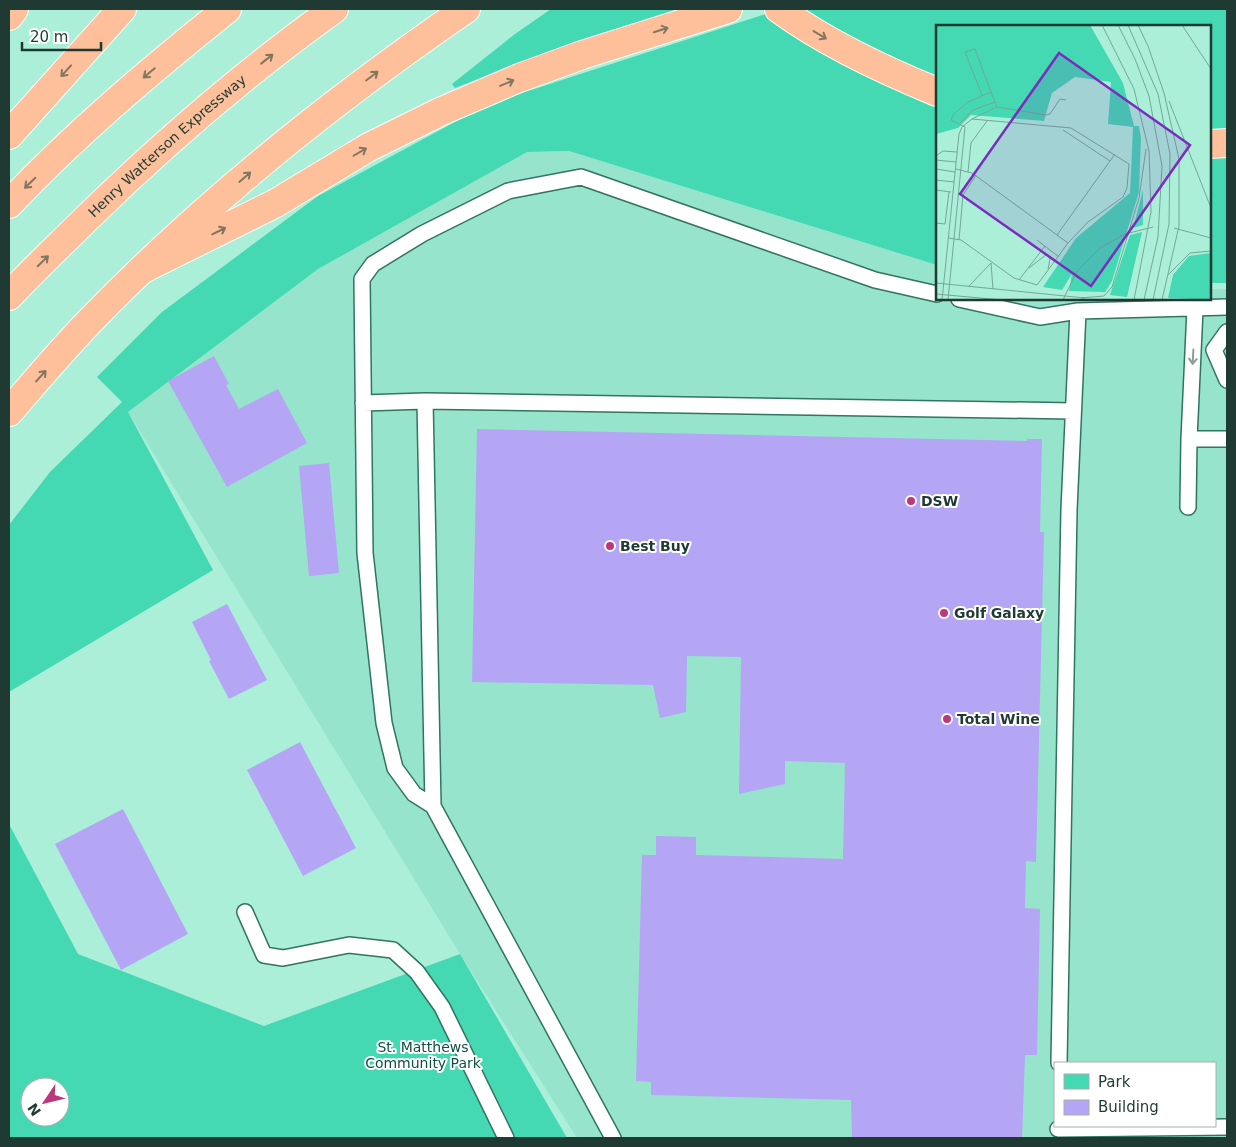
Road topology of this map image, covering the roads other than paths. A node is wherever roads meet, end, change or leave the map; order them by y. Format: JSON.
{"nodes":[{"id":1,"x":14,"y":9,"type":"edge"},
{"id":2,"x":122,"y":9,"type":"edge"},
{"id":3,"x":227,"y":9,"type":"edge"},
{"id":4,"x":334,"y":9,"type":"edge"},
{"id":5,"x":466,"y":9,"type":"edge"},
{"id":6,"x":728,"y":9,"type":"edge"},
{"id":7,"x":779,"y":9,"type":"edge"},
{"id":8,"x":9,"y":16,"type":"edge"},
{"id":9,"x":936,"y":92,"type":"edge"},
{"id":10,"x":9,"y":135,"type":"edge"},
{"id":11,"x":1227,"y":143,"type":"edge"},
{"id":12,"x":1211,"y":144,"type":"edge"},
{"id":13,"x":9,"y":204,"type":"edge"},
{"id":14,"x":144,"y":269,"type":"junction"},
{"id":15,"x":936,"y":294,"type":"edge"},
{"id":16,"x":9,"y":296,"type":"edge"},
{"id":17,"x":963,"y":300,"type":"edge"},
{"id":18,"x":1227,"y":307,"type":"edge"},
{"id":19,"x":1196,"y":309,"type":"junction"},
{"id":20,"x":1078,"y":312,"type":"junction"},
{"id":21,"x":1227,"y":332,"type":"edge"},
{"id":22,"x":1227,"y":380,"type":"edge"},
{"id":23,"x":425,"y":401,"type":"junction"},
{"id":24,"x":363,"y":403,"type":"junction"},
{"id":25,"x":1073,"y":411,"type":"junction"},
{"id":26,"x":9,"y":412,"type":"edge"},
{"id":27,"x":1189,"y":439,"type":"junction"},
{"id":28,"x":1227,"y":439,"type":"edge"},
{"id":29,"x":1188,"y":507,"type":"dead end"},
{"id":30,"x":433,"y":806,"type":"junction"},
{"id":31,"x":244,"y":912,"type":"dead end"},
{"id":32,"x":1059,"y":1062,"type":"edge"},
{"id":33,"x":1227,"y":1127,"type":"edge"},
{"id":34,"x":1058,"y":1131,"type":"edge"},
{"id":35,"x":506,"y":1138,"type":"edge"},
{"id":36,"x":613,"y":1138,"type":"edge"}],
"edges":[{"from":1,"to":8,"type":"highway"},
{"from":2,"to":10,"type":"highway","one_way":true},
{"from":3,"to":13,"type":"highway","one_way":true},
{"from":16,"to":4,"type":"highway","name":"Henry Watterson Expressway","one_way":true},
{"from":14,"to":5,"type":"highway","one_way":true},
{"from":14,"to":6,"type":"highway","one_way":true},
{"from":7,"to":9,"type":"highway","one_way":true},
{"from":11,"to":12,"type":"highway"},
{"from":26,"to":14,"type":"highway","one_way":true},
{"from":15,"to":24,"type":"lane"},
{"from":17,"to":20,"type":"lane"},
{"from":18,"to":19,"type":"lane"},
{"from":19,"to":20,"type":"lane"},
{"from":19,"to":27,"type":"lane","one_way":true},
{"from":20,"to":25,"type":"lane"},
{"from":21,"to":22,"type":"lane"},
{"from":23,"to":24,"type":"lane"},
{"from":23,"to":25,"type":"lane"},
{"from":23,"to":30,"type":"lane"},
{"from":24,"to":30,"type":"lane"},
{"from":25,"to":32,"type":"lane"},
{"from":27,"to":28,"type":"lane"},
{"from":27,"to":29,"type":"lane"},
{"from":30,"to":36,"type":"lane"},
{"from":31,"to":35,"type":"lane"},
{"from":33,"to":34,"type":"lane"}]}
